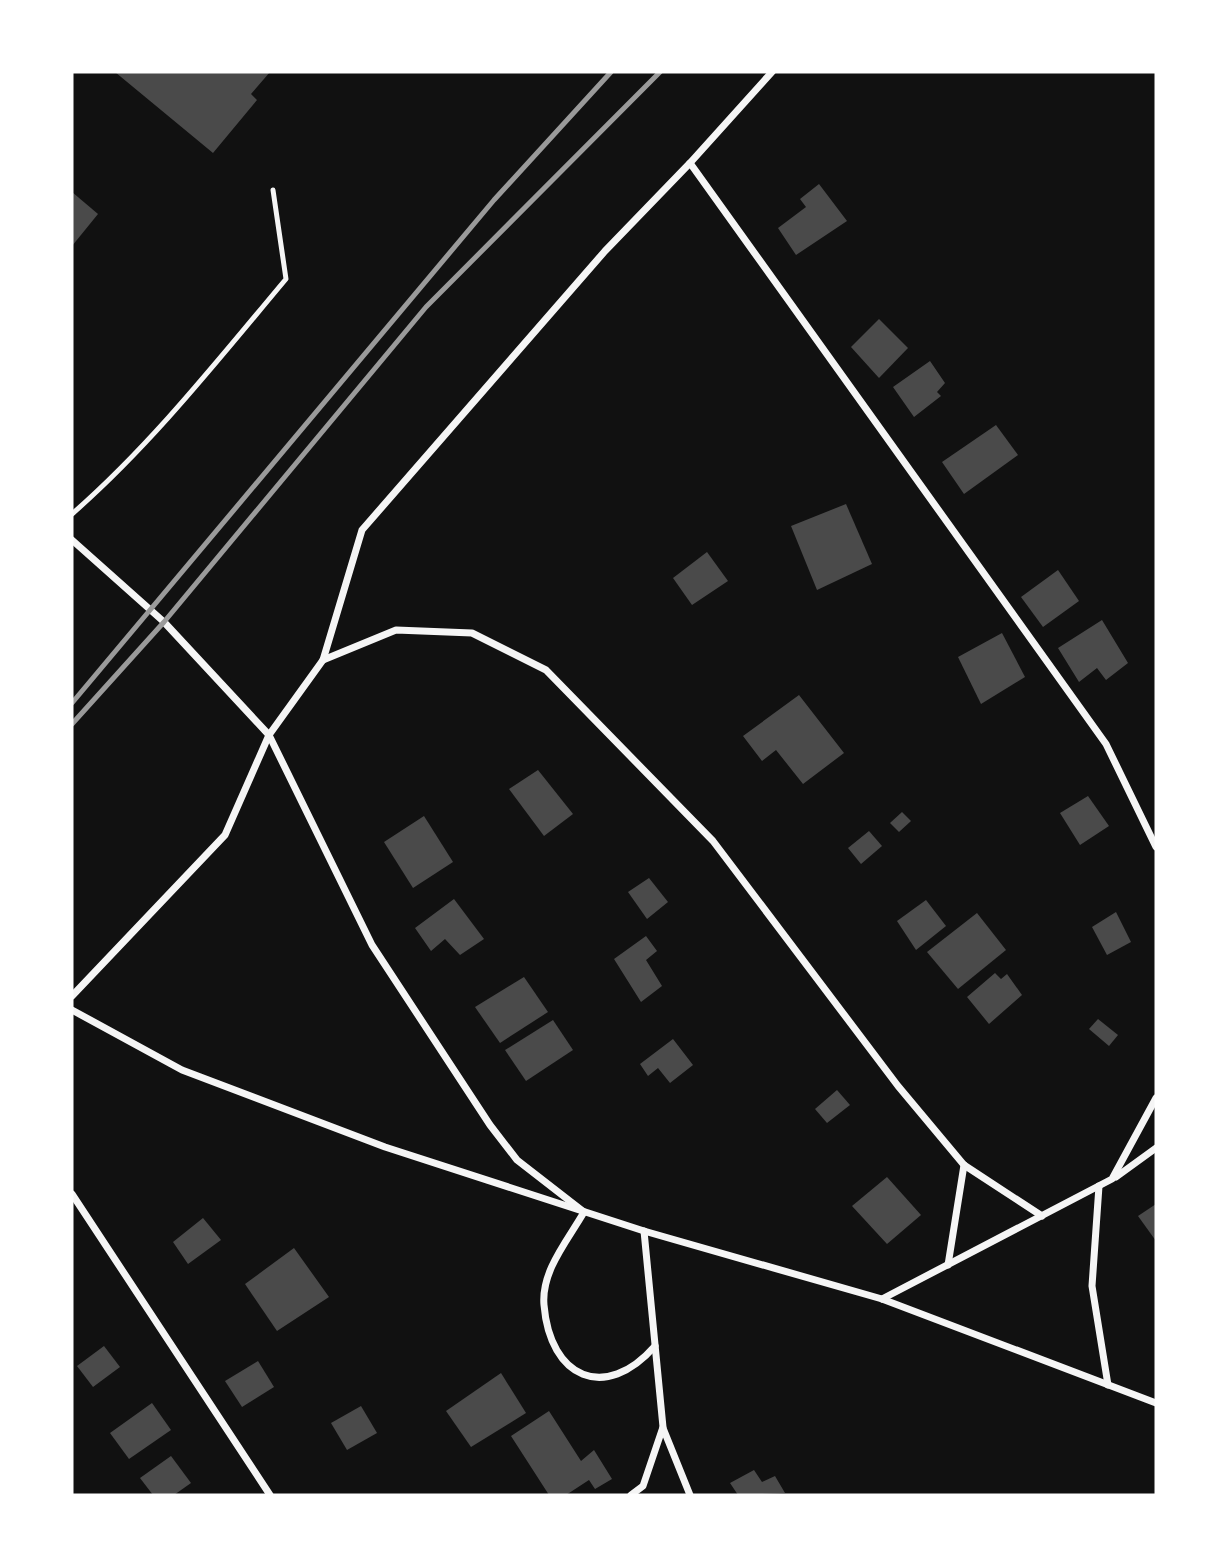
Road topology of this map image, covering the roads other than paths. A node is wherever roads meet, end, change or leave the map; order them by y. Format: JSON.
{"nodes":[{"id":1,"x":772,"y":72,"type":"edge"},
{"id":2,"x":690,"y":163,"type":"junction"},
{"id":3,"x":273,"y":190,"type":"dead end"},
{"id":4,"x":72,"y":514,"type":"edge"},
{"id":5,"x":72,"y":540,"type":"edge"},
{"id":6,"x":323,"y":660,"type":"junction"},
{"id":7,"x":269,"y":735,"type":"junction"},
{"id":8,"x":1156,"y":848,"type":"edge"},
{"id":9,"x":72,"y":996,"type":"edge"},
{"id":10,"x":72,"y":1010,"type":"edge"},
{"id":11,"x":1156,"y":1098,"type":"edge"},
{"id":12,"x":1156,"y":1148,"type":"edge"},
{"id":13,"x":964,"y":1165,"type":"junction"},
{"id":14,"x":1112,"y":1179,"type":"junction"},
{"id":15,"x":1099,"y":1186,"type":"junction"},
{"id":16,"x":72,"y":1194,"type":"edge"},
{"id":17,"x":584,"y":1212,"type":"junction"},
{"id":18,"x":1042,"y":1216,"type":"junction"},
{"id":19,"x":644,"y":1231,"type":"junction"},
{"id":20,"x":948,"y":1265,"type":"junction"},
{"id":21,"x":882,"y":1299,"type":"junction"},
{"id":22,"x":655,"y":1346,"type":"junction"},
{"id":23,"x":1108,"y":1385,"type":"junction"},
{"id":24,"x":1156,"y":1404,"type":"edge"},
{"id":25,"x":663,"y":1427,"type":"junction"},
{"id":26,"x":270,"y":1495,"type":"edge"},
{"id":27,"x":631,"y":1495,"type":"edge"},
{"id":28,"x":690,"y":1495,"type":"edge"}],
"edges":[{"from":1,"to":2,"type":"street"},
{"from":2,"to":6,"type":"street"},
{"from":2,"to":8,"type":"street"},
{"from":3,"to":4,"type":"lane"},
{"from":5,"to":7,"type":"street"},
{"from":6,"to":7,"type":"street"},
{"from":6,"to":13,"type":"street"},
{"from":7,"to":9,"type":"street"},
{"from":7,"to":17,"type":"street"},
{"from":10,"to":17,"type":"street"},
{"from":11,"to":14,"type":"street"},
{"from":12,"to":14,"type":"street"},
{"from":13,"to":18,"type":"street"},
{"from":13,"to":20,"type":"street"},
{"from":14,"to":15,"type":"street"},
{"from":15,"to":18,"type":"street"},
{"from":15,"to":23,"type":"street"},
{"from":16,"to":26,"type":"street"},
{"from":17,"to":19,"type":"street"},
{"from":17,"to":22,"type":"street"},
{"from":18,"to":20,"type":"street"},
{"from":19,"to":21,"type":"street"},
{"from":19,"to":22,"type":"street"},
{"from":20,"to":21,"type":"street"},
{"from":21,"to":23,"type":"street"},
{"from":22,"to":25,"type":"street"},
{"from":23,"to":24,"type":"street"},
{"from":25,"to":27,"type":"street"},
{"from":25,"to":28,"type":"street"}]}
